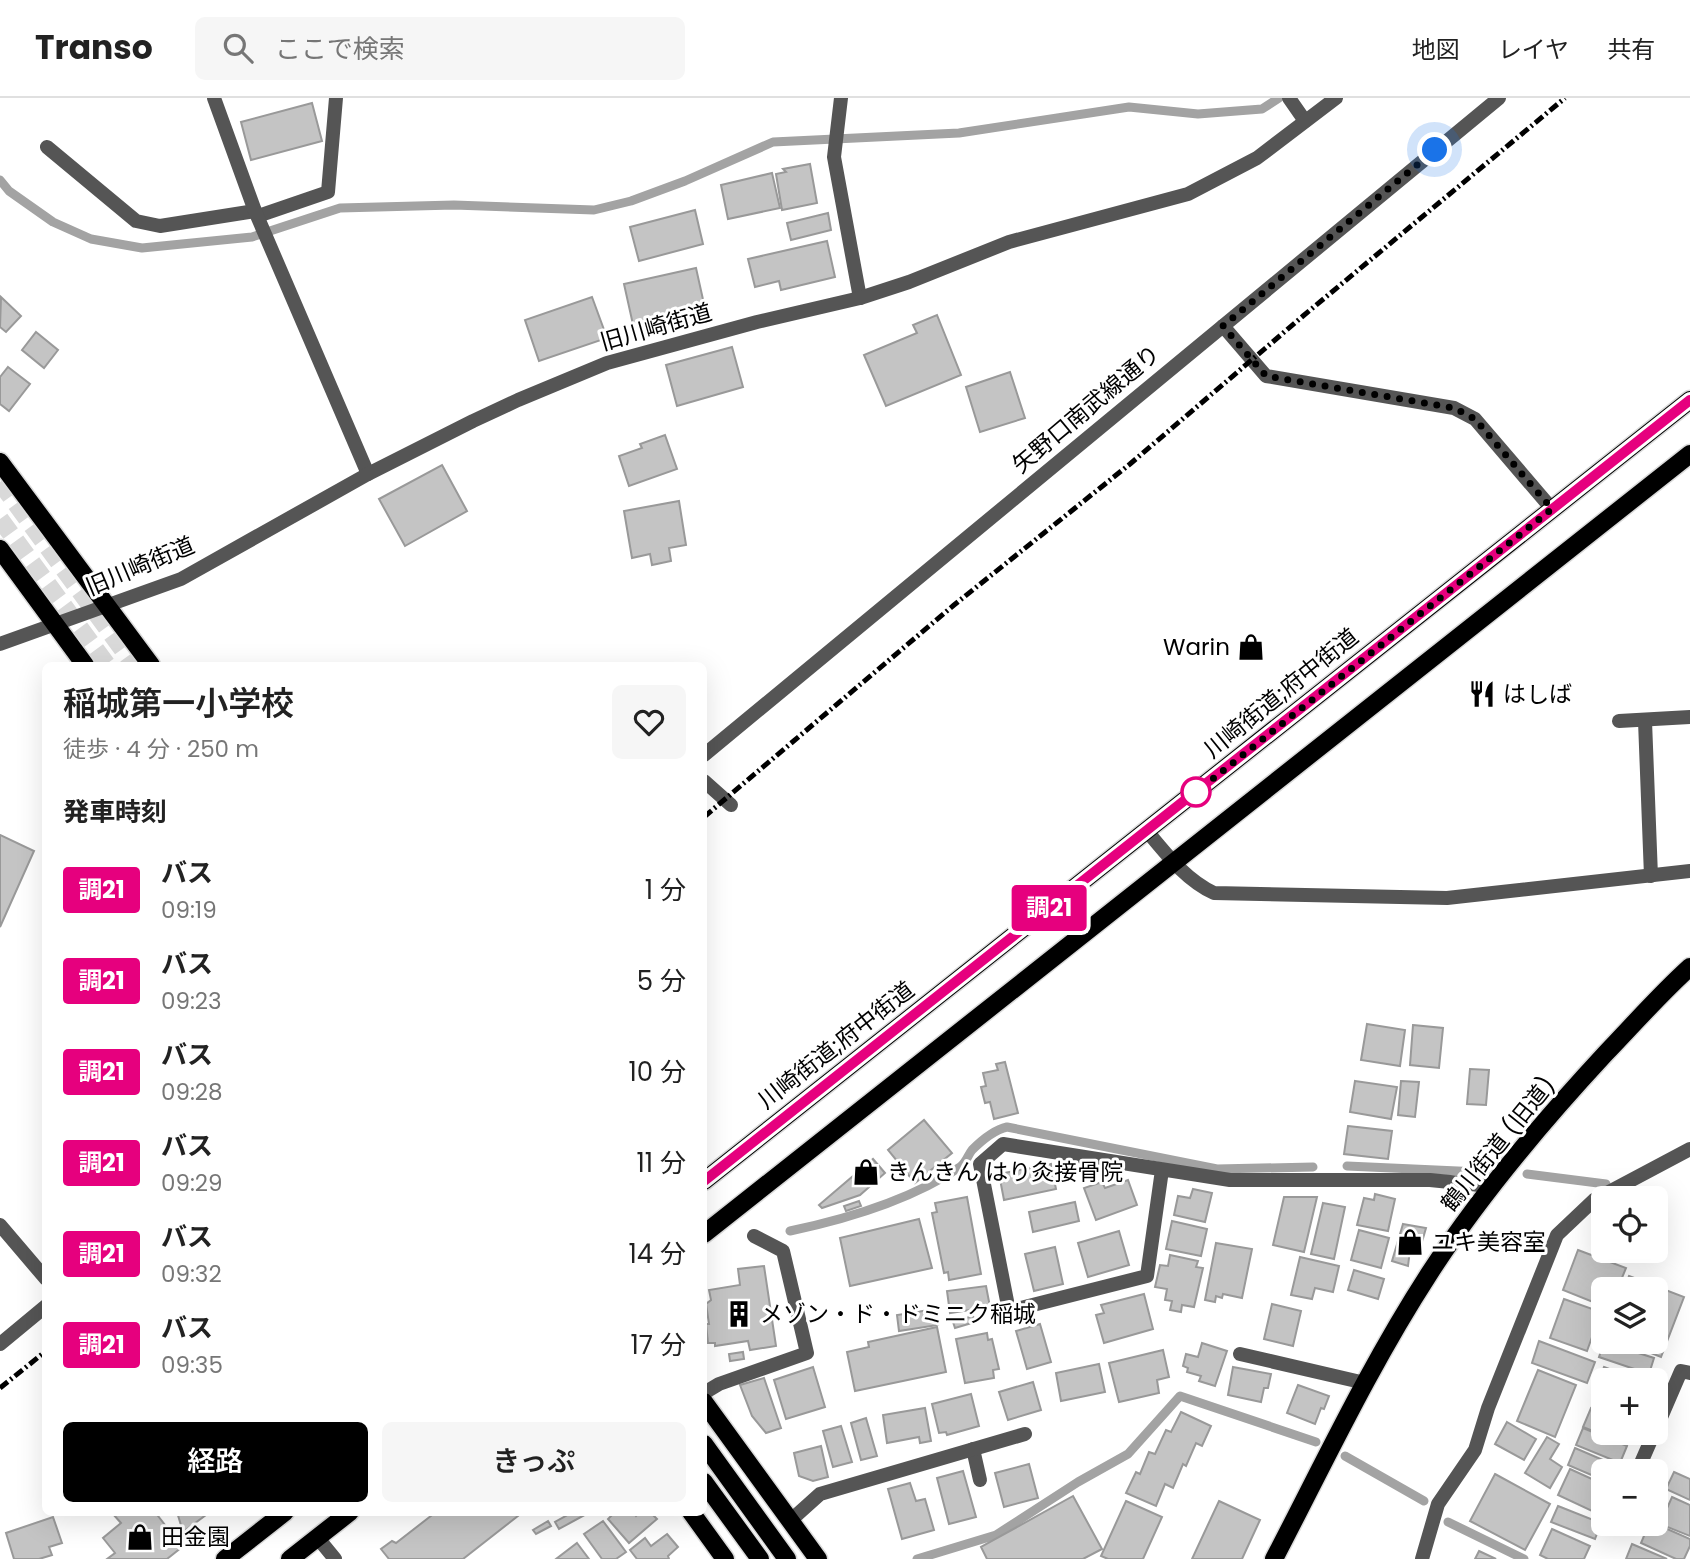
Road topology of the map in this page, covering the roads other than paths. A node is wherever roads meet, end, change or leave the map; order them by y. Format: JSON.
{"nodes":[{"id":1,"x":214,"y":98,"type":"edge"},
{"id":2,"x":336,"y":98,"type":"edge"},
{"id":3,"x":841,"y":98,"type":"edge"},
{"id":4,"x":1289,"y":98,"type":"edge"},
{"id":5,"x":1336,"y":98,"type":"edge"},
{"id":6,"x":1499,"y":98,"type":"edge"},
{"id":7,"x":1305,"y":121,"type":"junction"},
{"id":8,"x":47,"y":147,"type":"dead end"},
{"id":9,"x":257,"y":213,"type":"junction"},
{"id":10,"x":860,"y":299,"type":"junction"},
{"id":11,"x":1223,"y":326,"type":"junction"},
{"id":12,"x":1690,"y":400,"type":"edge"},
{"id":13,"x":1690,"y":454,"type":"edge"},
{"id":14,"x":0,"y":462,"type":"edge"},
{"id":15,"x":368,"y":474,"type":"junction"},
{"id":16,"x":1552,"y":509,"type":"junction"},
{"id":17,"x":0,"y":549,"type":"edge"},
{"id":18,"x":108,"y":607,"type":"junction"},
{"id":19,"x":55,"y":624,"type":"junction"},
{"id":20,"x":0,"y":643,"type":"edge"},
{"id":21,"x":83,"y":662,"type":"edge"},
{"id":22,"x":149,"y":662,"type":"edge"},
{"id":23,"x":1690,"y":717,"type":"edge"},
{"id":24,"x":1619,"y":721,"type":"dead end"},
{"id":25,"x":1645,"y":721,"type":"junction"},
{"id":26,"x":707,"y":753,"type":"edge"},
{"id":27,"x":707,"y":784,"type":"edge"},
{"id":28,"x":731,"y":805,"type":"dead end"},
{"id":29,"x":1147,"y":831,"type":"junction"},
{"id":30,"x":1174,"y":863,"type":"junction"},
{"id":31,"x":1690,"y":871,"type":"edge"},
{"id":32,"x":1651,"y":876,"type":"junction"},
{"id":33,"x":1690,"y":967,"type":"edge"},
{"id":34,"x":1690,"y":1149,"type":"edge"},
{"id":35,"x":1162,"y":1170,"type":"junction"},
{"id":36,"x":707,"y":1179,"type":"edge"},
{"id":37,"x":1490,"y":1186,"type":"junction"},
{"id":38,"x":0,"y":1225,"type":"edge"},
{"id":39,"x":707,"y":1232,"type":"edge"},
{"id":40,"x":754,"y":1236,"type":"dead end"},
{"id":41,"x":42,"y":1274,"type":"edge"},
{"id":42,"x":42,"y":1309,"type":"edge"},
{"id":43,"x":0,"y":1344,"type":"edge"},
{"id":44,"x":1240,"y":1354,"type":"dead end"},
{"id":45,"x":1690,"y":1373,"type":"edge"},
{"id":46,"x":1365,"y":1382,"type":"junction"},
{"id":47,"x":707,"y":1391,"type":"edge"},
{"id":48,"x":1668,"y":1401,"type":"edge"},
{"id":49,"x":707,"y":1406,"type":"edge"},
{"id":50,"x":1025,"y":1434,"type":"dead end"},
{"id":51,"x":707,"y":1448,"type":"edge"},
{"id":52,"x":973,"y":1449,"type":"junction"},
{"id":53,"x":980,"y":1480,"type":"dead end"},
{"id":54,"x":707,"y":1486,"type":"edge"},
{"id":55,"x":280,"y":1516,"type":"edge"},
{"id":56,"x":345,"y":1516,"type":"edge"},
{"id":57,"x":694,"y":1516,"type":"edge"},
{"id":58,"x":790,"y":1521,"type":"junction"},
{"id":59,"x":317,"y":1537,"type":"junction"},
{"id":60,"x":225,"y":1559,"type":"edge"},
{"id":61,"x":290,"y":1559,"type":"edge"},
{"id":62,"x":335,"y":1559,"type":"edge"},
{"id":63,"x":725,"y":1559,"type":"edge"},
{"id":64,"x":760,"y":1559,"type":"edge"},
{"id":65,"x":787,"y":1559,"type":"edge"},
{"id":66,"x":818,"y":1559,"type":"edge"},
{"id":67,"x":1274,"y":1559,"type":"edge"},
{"id":68,"x":1422,"y":1559,"type":"edge"}],
"edges":[{"from":1,"to":9,"type":"street"},
{"from":2,"to":9,"type":"street"},
{"from":3,"to":10,"type":"street"},
{"from":4,"to":7,"type":"street"},
{"from":5,"to":7,"type":"street","name":"旧川崎街道"},
{"from":6,"to":11,"type":"street","name":"矢野口南武線通り"},
{"from":7,"to":10,"type":"street","name":"旧川崎街道"},
{"from":8,"to":9,"type":"street"},
{"from":9,"to":15,"type":"street"},
{"from":10,"to":15,"type":"street","name":"旧川崎街道"},
{"from":11,"to":16,"type":"street"},
{"from":11,"to":26,"type":"street","name":"矢野口南武線通り"},
{"from":12,"to":16,"type":"main road","name":"川崎街道;府中街道"},
{"from":13,"to":30,"type":"main road"},
{"from":14,"to":18,"type":"main road"},
{"from":15,"to":18,"type":"street","name":"旧川崎街道"},
{"from":16,"to":29,"type":"main road","name":"川崎街道;府中街道"},
{"from":17,"to":19,"type":"main road"},
{"from":18,"to":19,"type":"street","name":"旧川崎街道"},
{"from":18,"to":22,"type":"main road"},
{"from":19,"to":20,"type":"street","name":"旧川崎街道"},
{"from":19,"to":21,"type":"main road"},
{"from":23,"to":25,"type":"street"},
{"from":24,"to":25,"type":"street"},
{"from":25,"to":32,"type":"street"},
{"from":27,"to":28,"type":"street"},
{"from":29,"to":30,"type":"street"},
{"from":29,"to":36,"type":"main road","name":"川崎街道;府中街道"},
{"from":30,"to":32,"type":"street"},
{"from":30,"to":39,"type":"main road"},
{"from":31,"to":32,"type":"street"},
{"from":33,"to":37,"type":"main road","name":"鶴川街道 (旧道)"},
{"from":34,"to":68,"type":"street"},
{"from":35,"to":35,"type":"street"},
{"from":35,"to":37,"type":"street"},
{"from":37,"to":46,"type":"main road","name":"鶴川街道 (旧道)"},
{"from":38,"to":41,"type":"street"},
{"from":40,"to":47,"type":"street"},
{"from":42,"to":43,"type":"street"},
{"from":44,"to":46,"type":"street"},
{"from":45,"to":48,"type":"street"},
{"from":46,"to":67,"type":"main road","name":"鶴川街道 (旧道)"},
{"from":49,"to":58,"type":"main road"},
{"from":50,"to":52,"type":"street"},
{"from":51,"to":65,"type":"main road"},
{"from":52,"to":53,"type":"street"},
{"from":52,"to":58,"type":"street"},
{"from":54,"to":64,"type":"main road"},
{"from":55,"to":60,"type":"main road"},
{"from":56,"to":59,"type":"main road"},
{"from":57,"to":63,"type":"main road"},
{"from":58,"to":66,"type":"main road"},
{"from":59,"to":61,"type":"main road"},
{"from":59,"to":62,"type":"street"}]}
